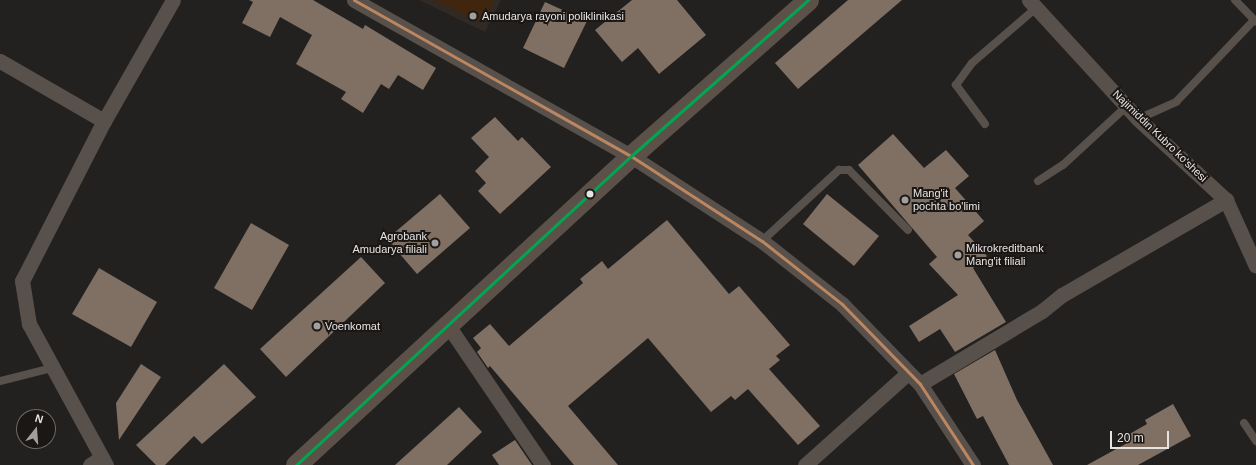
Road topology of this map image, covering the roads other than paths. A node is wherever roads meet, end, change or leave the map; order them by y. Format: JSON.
{"nodes":[{"id":1,"x":172,"y":0,"type":"edge"},
{"id":2,"x":354,"y":0,"type":"edge"},
{"id":3,"x":808,"y":0,"type":"edge"},
{"id":4,"x":1235,"y":0,"type":"edge"},
{"id":5,"x":1033,"y":4,"type":"edge"},
{"id":6,"x":1255,"y":21,"type":"edge"},
{"id":7,"x":0,"y":60,"type":"edge"},
{"id":8,"x":1127,"y":106,"type":"junction"},
{"id":9,"x":1138,"y":119,"type":"junction"},
{"id":10,"x":104,"y":121,"type":"junction"},
{"id":11,"x":985,"y":124,"type":"dead end"},
{"id":12,"x":631,"y":156,"type":"junction"},
{"id":13,"x":1038,"y":181,"type":"dead end"},
{"id":14,"x":1226,"y":200,"type":"junction"},
{"id":15,"x":908,"y":230,"type":"dead end"},
{"id":16,"x":762,"y":241,"type":"junction"},
{"id":17,"x":1256,"y":266,"type":"edge"},
{"id":18,"x":447,"y":324,"type":"junction"},
{"id":19,"x":52,"y":368,"type":"junction"},
{"id":20,"x":908,"y":373,"type":"junction"},
{"id":21,"x":0,"y":381,"type":"edge"},
{"id":22,"x":920,"y":384,"type":"junction"},
{"id":23,"x":1244,"y":423,"type":"dead end"},
{"id":24,"x":1256,"y":441,"type":"edge"},
{"id":25,"x":99,"y":462,"type":"edge"},
{"id":26,"x":296,"y":465,"type":"edge"},
{"id":27,"x":543,"y":465,"type":"edge"},
{"id":28,"x":805,"y":465,"type":"edge"},
{"id":29,"x":973,"y":465,"type":"edge"}],
"edges":[{"from":1,"to":10,"type":"street"},
{"from":2,"to":12,"type":"street"},
{"from":3,"to":12,"type":"main road"},
{"from":4,"to":6,"type":"lane"},
{"from":5,"to":8,"type":"street","name":"Najimiddin Kubro ko'shesi"},
{"from":5,"to":11,"type":"lane"},
{"from":6,"to":9,"type":"lane"},
{"from":7,"to":10,"type":"street"},
{"from":8,"to":9,"type":"street","name":"Najimiddin Kubro ko'shesi"},
{"from":8,"to":13,"type":"lane"},
{"from":9,"to":14,"type":"street","name":"Najimiddin Kubro ko'shesi"},
{"from":10,"to":19,"type":"street"},
{"from":12,"to":16,"type":"street"},
{"from":12,"to":18,"type":"main road"},
{"from":14,"to":17,"type":"street","name":"Najimiddin Kubro ko'shesi"},
{"from":14,"to":22,"type":"street"},
{"from":15,"to":16,"type":"lane"},
{"from":16,"to":20,"type":"street"},
{"from":18,"to":26,"type":"main road"},
{"from":18,"to":27,"type":"street"},
{"from":19,"to":21,"type":"lane"},
{"from":19,"to":25,"type":"street"},
{"from":20,"to":22,"type":"street"},
{"from":20,"to":28,"type":"street"},
{"from":22,"to":29,"type":"street"},
{"from":23,"to":24,"type":"lane"}]}
